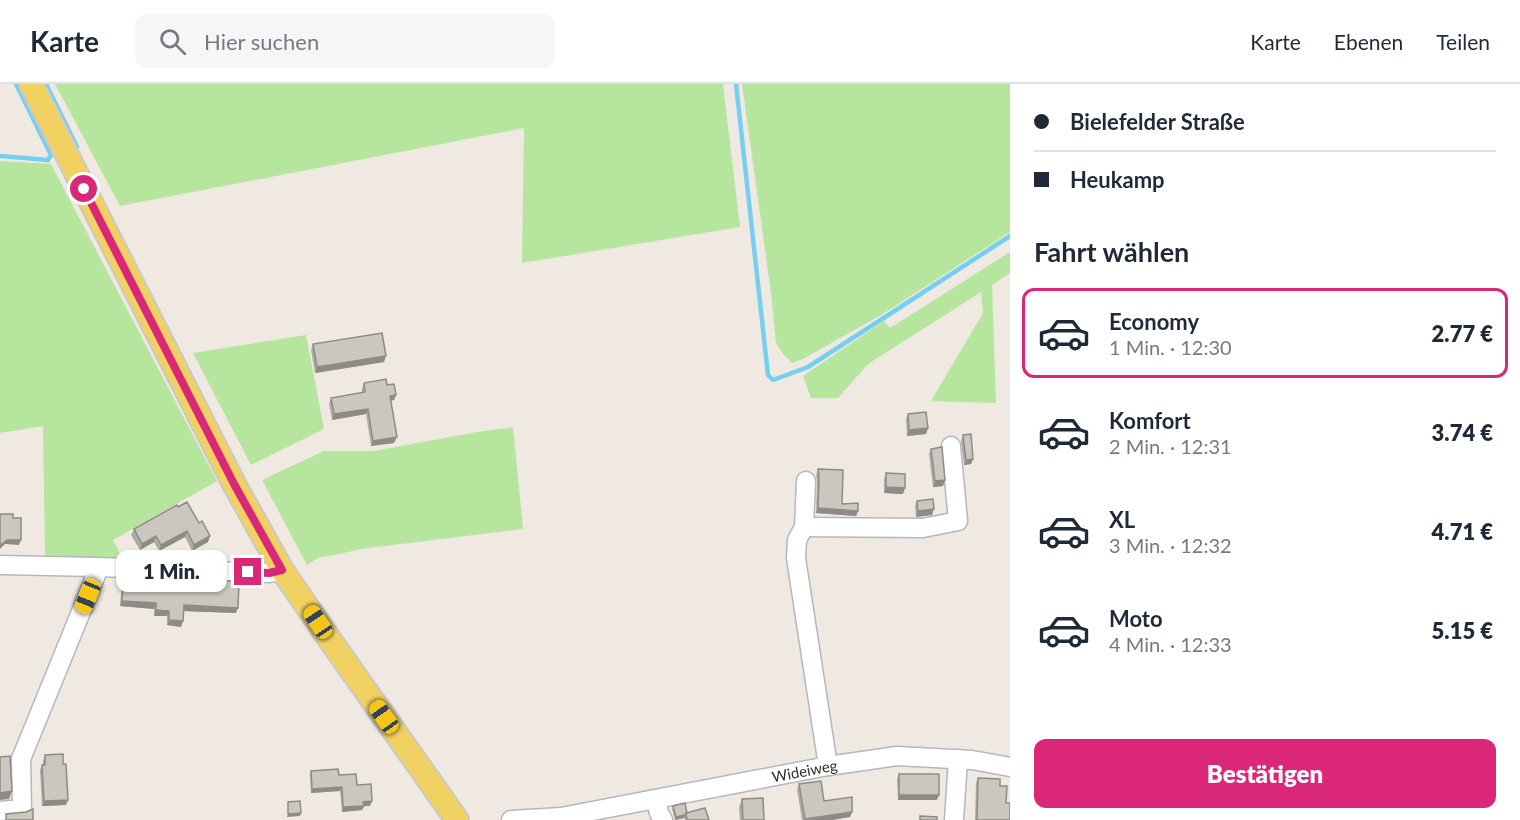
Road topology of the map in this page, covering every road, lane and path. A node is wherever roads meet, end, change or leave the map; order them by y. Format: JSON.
{"nodes":[{"id":1,"x":31,"y":84,"type":"edge"},
{"id":2,"x":951,"y":446,"type":"dead end"},
{"id":3,"x":806,"y":481,"type":"dead end"},
{"id":4,"x":804,"y":527,"type":"junction"},
{"id":5,"x":0,"y":565,"type":"edge"},
{"id":6,"x":97,"y":567,"type":"junction"},
{"id":7,"x":282,"y":570,"type":"junction"},
{"id":8,"x":958,"y":759,"type":"junction"},
{"id":9,"x":828,"y":766,"type":"junction"},
{"id":10,"x":1010,"y":767,"type":"edge"},
{"id":11,"x":656,"y":799,"type":"junction"},
{"id":12,"x":0,"y":811,"type":"edge"},
{"id":13,"x":450,"y":818,"type":"edge"},
{"id":14,"x":511,"y":820,"type":"edge"},
{"id":15,"x":663,"y":820,"type":"edge"},
{"id":16,"x":954,"y":820,"type":"edge"}],
"edges":[{"from":1,"to":7,"type":"main road"},
{"from":2,"to":4,"type":"street"},
{"from":3,"to":4,"type":"street"},
{"from":4,"to":9,"type":"street"},
{"from":5,"to":6,"type":"street"},
{"from":6,"to":7,"type":"street"},
{"from":6,"to":12,"type":"street"},
{"from":7,"to":13,"type":"main road"},
{"from":8,"to":9,"type":"street","name":"Wideiweg"},
{"from":8,"to":10,"type":"street","name":"Wideiweg"},
{"from":8,"to":16,"type":"street"},
{"from":9,"to":11,"type":"street","name":"Wideiweg"},
{"from":11,"to":14,"type":"street","name":"Wideiweg"},
{"from":11,"to":15,"type":"street"}]}
